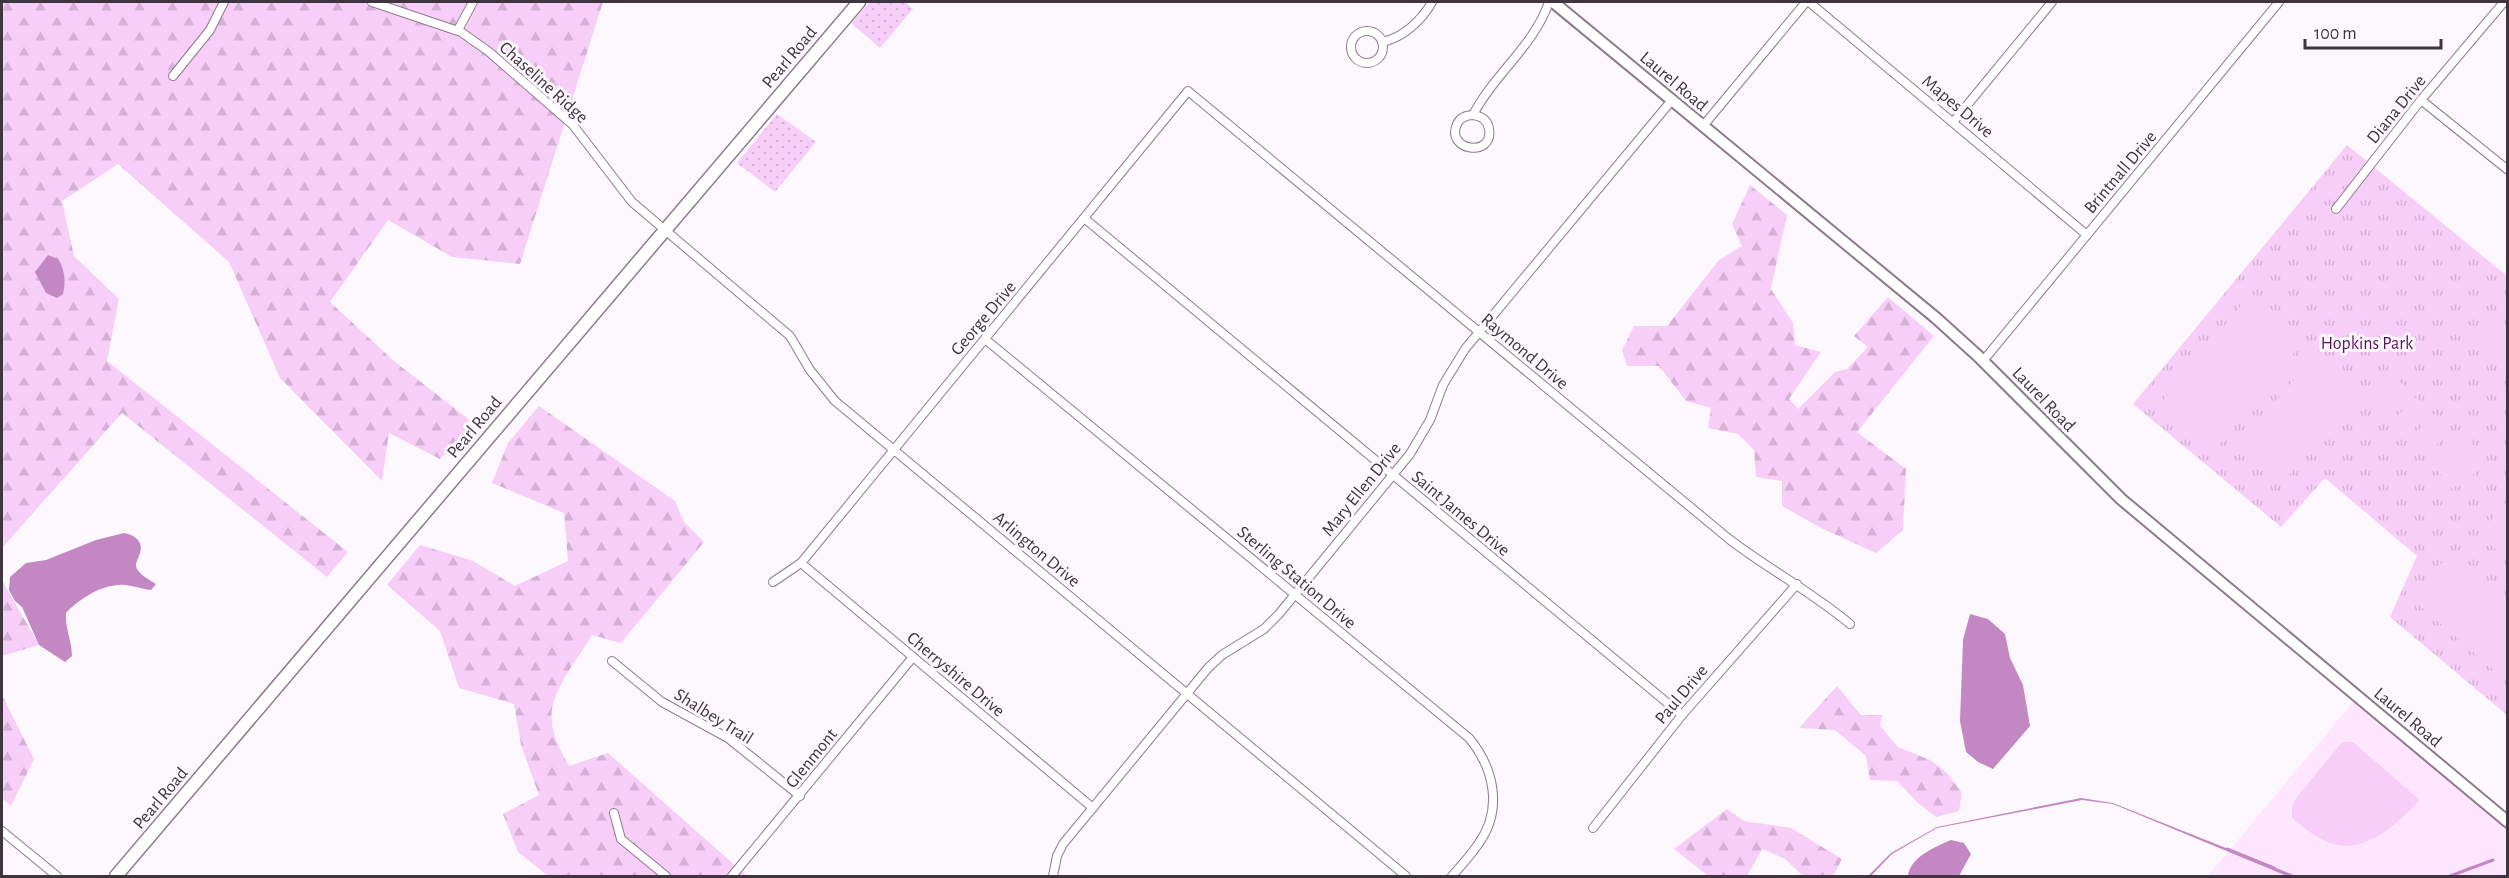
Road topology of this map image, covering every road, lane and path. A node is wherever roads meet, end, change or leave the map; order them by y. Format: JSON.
{"nodes":[{"id":1,"x":224,"y":2,"type":"edge"},
{"id":2,"x":372,"y":2,"type":"edge"},
{"id":3,"x":473,"y":2,"type":"edge"},
{"id":4,"x":859,"y":2,"type":"edge"},
{"id":5,"x":1432,"y":2,"type":"edge"},
{"id":6,"x":1551,"y":2,"type":"edge"},
{"id":7,"x":1808,"y":2,"type":"edge"},
{"id":8,"x":2052,"y":2,"type":"edge"},
{"id":9,"x":2279,"y":2,"type":"edge"},
{"id":10,"x":2504,"y":2,"type":"edge"},
{"id":11,"x":458,"y":30,"type":"junction"},
{"id":12,"x":1382,"y":42,"type":"junction"},
{"id":13,"x":173,"y":76,"type":"dead end"},
{"id":14,"x":1188,"y":92,"type":"joint"},
{"id":15,"x":1671,"y":100,"type":"junction"},
{"id":16,"x":2421,"y":100,"type":"junction"},
{"id":17,"x":1473,"y":115,"type":"junction"},
{"id":18,"x":1954,"y":121,"type":"junction"},
{"id":19,"x":1702,"y":126,"type":"junction"},
{"id":20,"x":2508,"y":170,"type":"edge"},
{"id":21,"x":2336,"y":209,"type":"dead end"},
{"id":22,"x":1084,"y":218,"type":"junction"},
{"id":23,"x":665,"y":230,"type":"junction"},
{"id":24,"x":2087,"y":235,"type":"junction"},
{"id":25,"x":1479,"y":333,"type":"junction"},
{"id":26,"x":985,"y":339,"type":"junction"},
{"id":27,"x":1983,"y":361,"type":"junction"},
{"id":28,"x":894,"y":450,"type":"junction"},
{"id":29,"x":1392,"y":475,"type":"junction"},
{"id":30,"x":801,"y":564,"type":"junction"},
{"id":31,"x":773,"y":582,"type":"dead end"},
{"id":32,"x":1797,"y":584,"type":"junction"},
{"id":33,"x":1295,"y":595,"type":"junction"},
{"id":34,"x":1850,"y":624,"type":"dead end"},
{"id":35,"x":913,"y":657,"type":"junction"},
{"id":36,"x":612,"y":661,"type":"dead end"},
{"id":37,"x":1186,"y":693,"type":"junction"},
{"id":38,"x":1682,"y":714,"type":"junction"},
{"id":39,"x":800,"y":796,"type":"junction"},
{"id":40,"x":1093,"y":808,"type":"junction"},
{"id":41,"x":614,"y":813,"type":"dead end"},
{"id":42,"x":2508,"y":822,"type":"edge"},
{"id":43,"x":1593,"y":828,"type":"dead end"},
{"id":44,"x":2,"y":831,"type":"edge"},
{"id":45,"x":57,"y":876,"type":"edge"},
{"id":46,"x":116,"y":876,"type":"edge"},
{"id":47,"x":666,"y":876,"type":"edge"},
{"id":48,"x":732,"y":876,"type":"edge"},
{"id":49,"x":1053,"y":876,"type":"edge"},
{"id":50,"x":1406,"y":876,"type":"edge"},
{"id":51,"x":1452,"y":876,"type":"edge"}],
"edges":[{"from":1,"to":13,"type":"street"},
{"from":2,"to":11,"type":"street","name":"Chaseline Ridge"},
{"from":3,"to":11,"type":"street"},
{"from":4,"to":23,"type":"main road","name":"Pearl Road"},
{"from":5,"to":12,"type":"street"},
{"from":6,"to":15,"type":"street","name":"Laurel Road"},
{"from":6,"to":17,"type":"street"},
{"from":7,"to":18,"type":"street","name":"Mapes Drive"},
{"from":7,"to":19,"type":"street"},
{"from":8,"to":18,"type":"street"},
{"from":9,"to":24,"type":"street","name":"Brintnall Drive"},
{"from":10,"to":16,"type":"street","name":"Diana Drive"},
{"from":11,"to":23,"type":"street","name":"Chaseline Ridge"},
{"from":12,"to":12,"type":"street"},
{"from":14,"to":22,"type":"street","name":"George Drive"},
{"from":14,"to":25,"type":"street","name":"Raymond Drive"},
{"from":15,"to":19,"type":"street","name":"Laurel Road"},
{"from":15,"to":25,"type":"street","name":"Mary Ellen Drive"},
{"from":16,"to":20,"type":"street"},
{"from":16,"to":21,"type":"street","name":"Diana Drive"},
{"from":17,"to":17,"type":"street"},
{"from":18,"to":24,"type":"street","name":"Mapes Drive"},
{"from":19,"to":27,"type":"street","name":"Laurel Road"},
{"from":22,"to":26,"type":"street","name":"George Drive"},
{"from":22,"to":29,"type":"street","name":"Saint James Drive"},
{"from":23,"to":28,"type":"street","name":"Arlington Drive"},
{"from":23,"to":46,"type":"main road","name":"Pearl Road"},
{"from":24,"to":27,"type":"street","name":"Brintnall Drive"},
{"from":25,"to":29,"type":"street","name":"Mary Ellen Drive"},
{"from":25,"to":32,"type":"street","name":"Raymond Drive"},
{"from":26,"to":28,"type":"street","name":"George Drive"},
{"from":26,"to":33,"type":"street","name":"Sterling Station Drive"},
{"from":27,"to":42,"type":"street","name":"Laurel Road"},
{"from":28,"to":30,"type":"street","name":"George Drive"},
{"from":28,"to":37,"type":"street","name":"Arlington Drive"},
{"from":29,"to":33,"type":"street","name":"Mary Ellen Drive"},
{"from":29,"to":38,"type":"street","name":"Saint James Drive"},
{"from":30,"to":31,"type":"street","name":"George Drive"},
{"from":30,"to":35,"type":"street","name":"Cherryshire Drive"},
{"from":32,"to":34,"type":"street","name":"Raymond Drive"},
{"from":32,"to":38,"type":"street","name":"Paul Drive"},
{"from":33,"to":37,"type":"street","name":"Mary Ellen Drive"},
{"from":33,"to":51,"type":"street","name":"Sterling Station Drive"},
{"from":35,"to":39,"type":"street","name":"Glenmont"},
{"from":35,"to":40,"type":"street","name":"Cherryshire Drive"},
{"from":36,"to":39,"type":"street","name":"Shalbey Trail"},
{"from":37,"to":40,"type":"street","name":"Mary Ellen Drive"},
{"from":37,"to":50,"type":"street","name":"Arlington Drive"},
{"from":38,"to":43,"type":"street","name":"Paul Drive"},
{"from":39,"to":48,"type":"street","name":"Glenmont"},
{"from":40,"to":49,"type":"street","name":"Mary Ellen Drive"},
{"from":41,"to":47,"type":"street"},
{"from":44,"to":45,"type":"street"}]}
